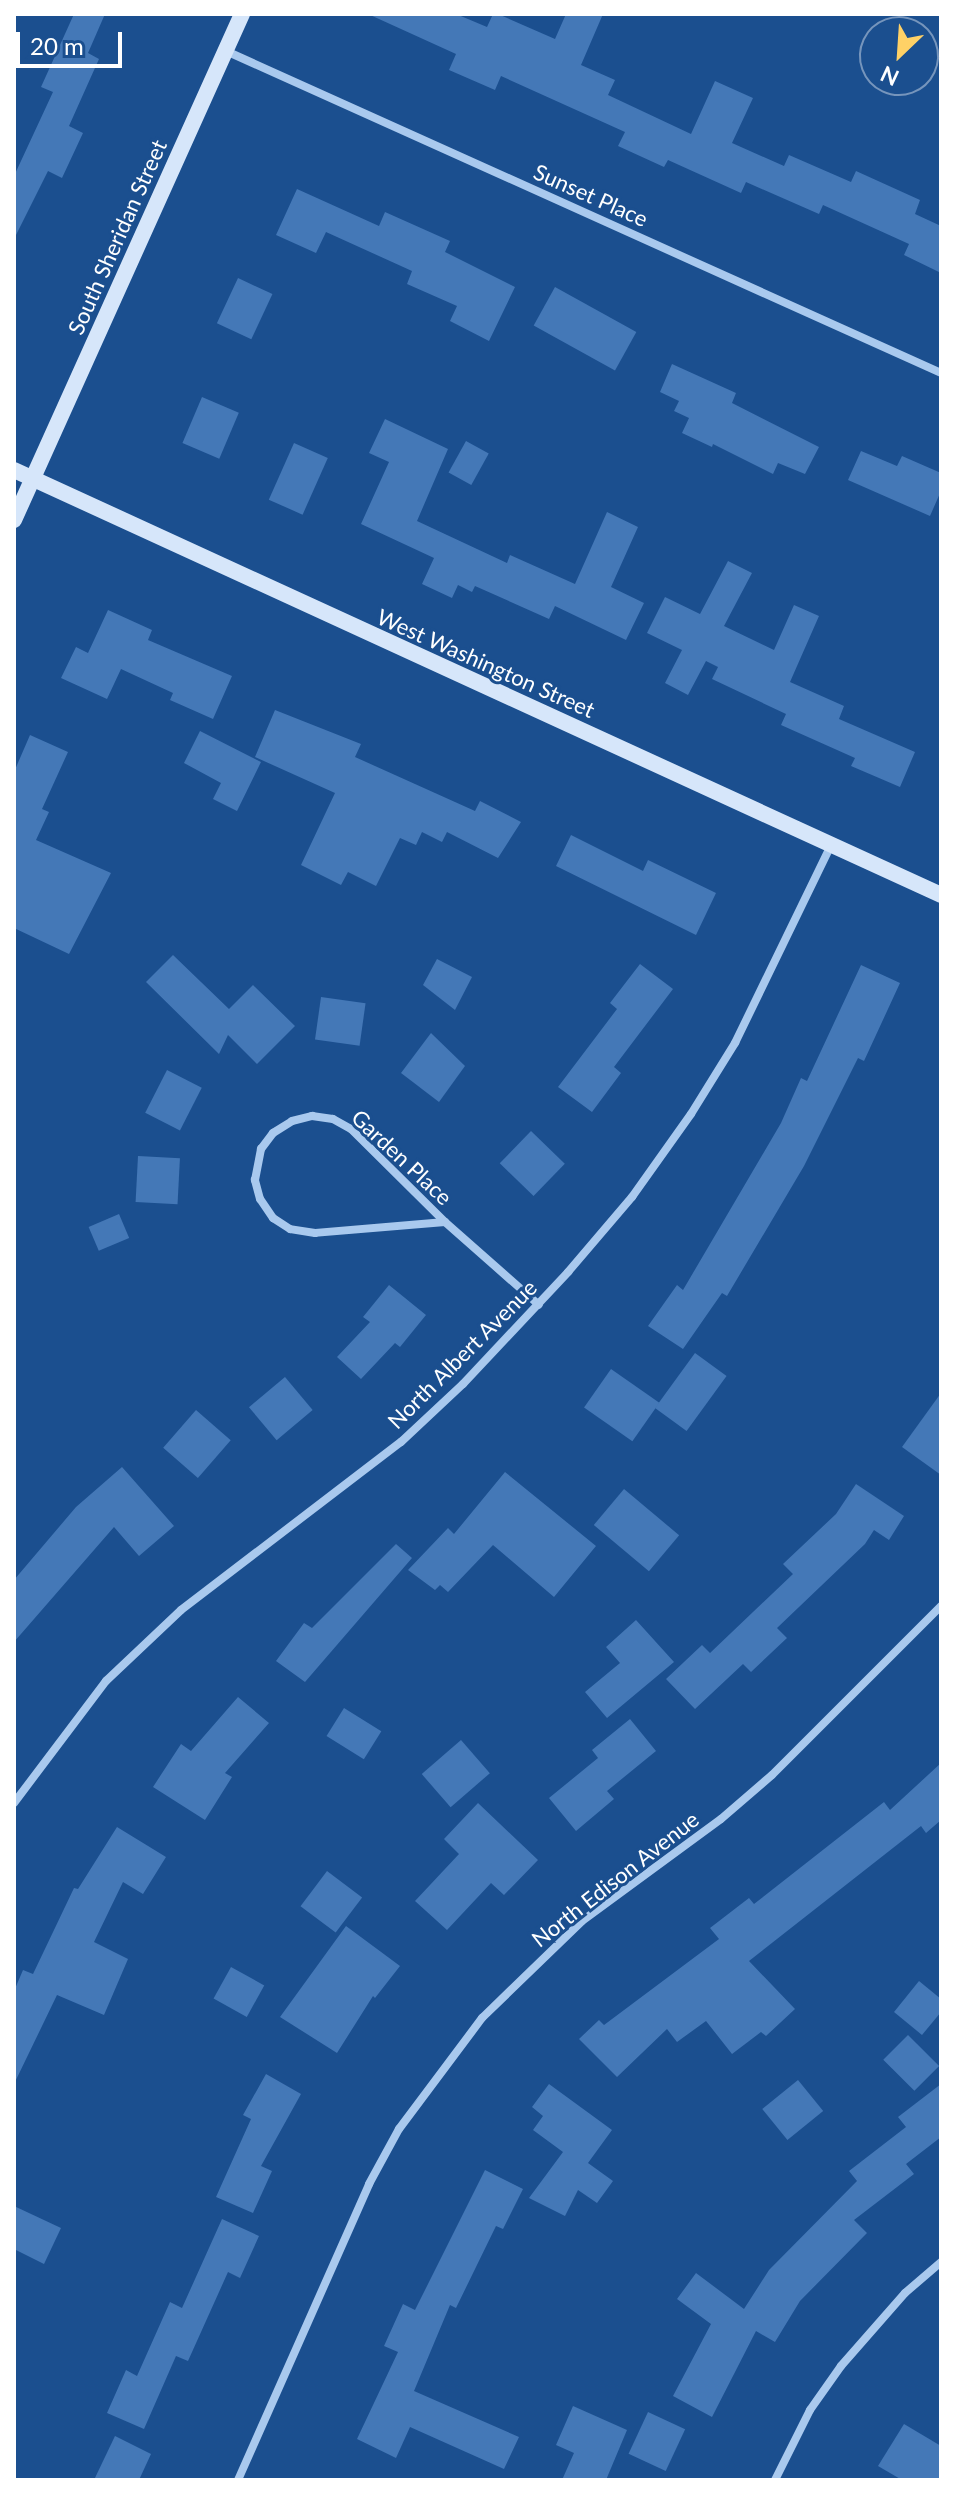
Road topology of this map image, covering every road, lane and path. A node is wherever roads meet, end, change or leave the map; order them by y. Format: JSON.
{"nodes":[{"id":1,"x":242,"y":14,"type":"edge"},
{"id":2,"x":226,"y":51,"type":"junction"},
{"id":3,"x":941,"y":373,"type":"edge"},
{"id":4,"x":14,"y":470,"type":"edge"},
{"id":5,"x":33,"y":479,"type":"junction"},
{"id":6,"x":14,"y":520,"type":"edge"},
{"id":7,"x":831,"y":844,"type":"junction"},
{"id":8,"x":941,"y":895,"type":"edge"},
{"id":9,"x":445,"y":1222,"type":"junction"},
{"id":10,"x":539,"y":1305,"type":"junction"},
{"id":11,"x":941,"y":1606,"type":"edge"},
{"id":12,"x":14,"y":1803,"type":"edge"},
{"id":13,"x":941,"y":2262,"type":"edge"},
{"id":14,"x":238,"y":2480,"type":"edge"},
{"id":15,"x":775,"y":2480,"type":"edge"}],
"edges":[{"from":1,"to":2,"type":"street","name":"South Sheridan Street"},
{"from":2,"to":3,"type":"street","name":"Sunset Place"},
{"from":2,"to":5,"type":"street","name":"South Sheridan Street"},
{"from":4,"to":5,"type":"street","name":"West Washington Street"},
{"from":5,"to":6,"type":"street","name":"South Sheridan Street"},
{"from":5,"to":7,"type":"street","name":"West Washington Street"},
{"from":7,"to":8,"type":"street","name":"West Washington Street"},
{"from":7,"to":10,"type":"street","name":"North Albert Avenue"},
{"from":9,"to":9,"type":"street","name":"Garden Place"},
{"from":9,"to":10,"type":"street","name":"Garden Place"},
{"from":10,"to":12,"type":"street","name":"North Albert Avenue"},
{"from":11,"to":14,"type":"street","name":"North Edison Avenue"},
{"from":13,"to":15,"type":"street"}]}
